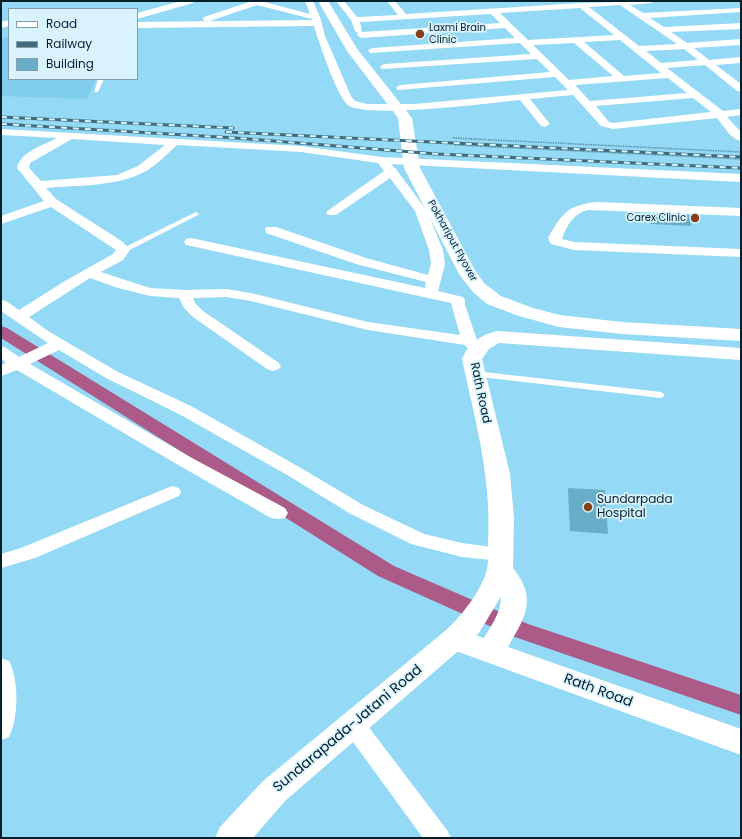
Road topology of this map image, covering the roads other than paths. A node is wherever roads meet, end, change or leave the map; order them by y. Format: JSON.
{"nodes":[{"id":1,"x":190,"y":1,"type":"edge"},
{"id":2,"x":309,"y":1,"type":"edge"},
{"id":3,"x":323,"y":1,"type":"edge"},
{"id":4,"x":340,"y":1,"type":"edge"},
{"id":5,"x":391,"y":1,"type":"edge"},
{"id":6,"x":498,"y":1,"type":"edge"},
{"id":7,"x":544,"y":1,"type":"edge"},
{"id":8,"x":637,"y":1,"type":"edge"},
{"id":9,"x":651,"y":1,"type":"edge"},
{"id":10,"x":255,"y":2,"type":"edge"},
{"id":11,"x":727,"y":2,"type":"edge"},
{"id":12,"x":593,"y":3,"type":"edge"},
{"id":13,"x":622,"y":3,"type":"junction"},
{"id":14,"x":582,"y":6,"type":"junction"},
{"id":15,"x":551,"y":7,"type":"junction"},
{"id":16,"x":507,"y":10,"type":"junction"},
{"id":17,"x":493,"y":11,"type":"junction"},
{"id":18,"x":740,"y":11,"type":"edge"},
{"id":19,"x":138,"y":16,"type":"edge"},
{"id":20,"x":403,"y":16,"type":"junction"},
{"id":21,"x":643,"y":16,"type":"junction"},
{"id":22,"x":316,"y":20,"type":"junction"},
{"id":23,"x":355,"y":20,"type":"junction"},
{"id":24,"x":190,"y":24,"type":"junction"},
{"id":25,"x":138,"y":25,"type":"edge"},
{"id":26,"x":506,"y":25,"type":"junction"},
{"id":27,"x":741,"y":26,"type":"edge"},
{"id":28,"x":662,"y":30,"type":"junction"},
{"id":29,"x":410,"y":32,"type":"junction"},
{"id":30,"x":361,"y":35,"type":"junction"},
{"id":31,"x":622,"y":37,"type":"junction"},
{"id":32,"x":576,"y":40,"type":"junction"},
{"id":33,"x":525,"y":42,"type":"junction"},
{"id":34,"x":741,"y":42,"type":"edge"},
{"id":35,"x":686,"y":46,"type":"junction"},
{"id":36,"x":422,"y":47,"type":"junction"},
{"id":37,"x":637,"y":49,"type":"junction"},
{"id":38,"x":373,"y":51,"type":"junction"},
{"id":39,"x":539,"y":56,"type":"junction"},
{"id":40,"x":741,"y":60,"type":"edge"},
{"id":41,"x":708,"y":62,"type":"junction"},
{"id":42,"x":658,"y":66,"type":"junction"},
{"id":43,"x":385,"y":67,"type":"junction"},
{"id":44,"x":557,"y":74,"type":"junction"},
{"id":45,"x":669,"y":75,"type":"junction"},
{"id":46,"x":741,"y":75,"type":"edge"},
{"id":47,"x":724,"y":76,"type":"junction"},
{"id":48,"x":622,"y":79,"type":"junction"},
{"id":49,"x":101,"y":80,"type":"edge"},
{"id":50,"x":567,"y":83,"type":"junction"},
{"id":51,"x":741,"y":89,"type":"edge"},
{"id":52,"x":96,"y":91,"type":"dead end"},
{"id":53,"x":403,"y":92,"type":"junction"},
{"id":54,"x":575,"y":92,"type":"junction"},
{"id":55,"x":695,"y":95,"type":"junction"},
{"id":56,"x":522,"y":96,"type":"junction"},
{"id":57,"x":588,"y":104,"type":"junction"},
{"id":58,"x":741,"y":112,"type":"edge"},
{"id":59,"x":720,"y":114,"type":"junction"},
{"id":60,"x":545,"y":124,"type":"dead end"},
{"id":61,"x":1,"y":132,"type":"edge"},
{"id":62,"x":68,"y":137,"type":"junction"},
{"id":63,"x":741,"y":138,"type":"edge"},
{"id":64,"x":174,"y":142,"type":"junction"},
{"id":65,"x":382,"y":160,"type":"junction"},
{"id":66,"x":392,"y":172,"type":"junction"},
{"id":67,"x":741,"y":178,"type":"edge"},
{"id":68,"x":38,"y":185,"type":"junction"},
{"id":69,"x":52,"y":202,"type":"junction"},
{"id":70,"x":332,"y":212,"type":"dead end"},
{"id":71,"x":741,"y":212,"type":"edge"},
{"id":72,"x":196,"y":214,"type":"dead end"},
{"id":73,"x":1,"y":220,"type":"edge"},
{"id":74,"x":271,"y":230,"type":"dead end"},
{"id":75,"x":191,"y":242,"type":"dead end"},
{"id":76,"x":123,"y":250,"type":"junction"},
{"id":77,"x":741,"y":253,"type":"edge"},
{"id":78,"x":89,"y":273,"type":"junction"},
{"id":79,"x":433,"y":280,"type":"junction"},
{"id":80,"x":184,"y":294,"type":"junction"},
{"id":81,"x":431,"y":294,"type":"junction"},
{"id":82,"x":1,"y":304,"type":"edge"},
{"id":83,"x":19,"y":317,"type":"junction"},
{"id":84,"x":741,"y":335,"type":"edge"},
{"id":85,"x":59,"y":344,"type":"junction"},
{"id":86,"x":473,"y":345,"type":"junction"},
{"id":87,"x":1,"y":351,"type":"edge"},
{"id":88,"x":741,"y":354,"type":"edge"},
{"id":89,"x":18,"y":363,"type":"junction"},
{"id":90,"x":273,"y":366,"type":"dead end"},
{"id":91,"x":1,"y":371,"type":"edge"},
{"id":92,"x":476,"y":374,"type":"junction"},
{"id":93,"x":661,"y":395,"type":"dead end"},
{"id":94,"x":172,"y":492,"type":"dead end"},
{"id":95,"x":278,"y":513,"type":"dead end"},
{"id":96,"x":1,"y":561,"type":"edge"},
{"id":97,"x":497,"y":573,"type":"junction"},
{"id":98,"x":462,"y":632,"type":"junction"},
{"id":99,"x":494,"y":645,"type":"junction"},
{"id":100,"x":1,"y":667,"type":"edge"},
{"id":101,"x":353,"y":724,"type":"junction"},
{"id":102,"x":1,"y":730,"type":"edge"},
{"id":103,"x":741,"y":742,"type":"edge"},
{"id":104,"x":232,"y":838,"type":"edge"},
{"id":105,"x":438,"y":838,"type":"edge"}],
"edges":[{"from":1,"to":19,"type":"street"},
{"from":2,"to":22,"type":"street"},
{"from":3,"to":84,"type":"main road","name":"Pokhariput Flyover"},
{"from":4,"to":23,"type":"street"},
{"from":5,"to":20,"type":"street"},
{"from":6,"to":16,"type":"street"},
{"from":7,"to":15,"type":"street"},
{"from":8,"to":9,"type":"street"},
{"from":8,"to":13,"type":"street"},
{"from":10,"to":22,"type":"street"},
{"from":10,"to":24,"type":"street"},
{"from":11,"to":18,"type":"street"},
{"from":12,"to":13,"type":"street"},
{"from":12,"to":14,"type":"street"},
{"from":13,"to":21,"type":"street"},
{"from":14,"to":15,"type":"street"},
{"from":14,"to":31,"type":"street"},
{"from":15,"to":16,"type":"street"},
{"from":16,"to":17,"type":"street"},
{"from":17,"to":20,"type":"street"},
{"from":17,"to":26,"type":"street"},
{"from":18,"to":21,"type":"street"},
{"from":20,"to":23,"type":"street"},
{"from":21,"to":28,"type":"street"},
{"from":22,"to":24,"type":"street"},
{"from":22,"to":53,"type":"street"},
{"from":23,"to":30,"type":"street"},
{"from":24,"to":25,"type":"street"},
{"from":26,"to":29,"type":"street"},
{"from":26,"to":33,"type":"street"},
{"from":27,"to":28,"type":"street"},
{"from":28,"to":35,"type":"street"},
{"from":29,"to":30,"type":"street"},
{"from":29,"to":36,"type":"street"},
{"from":30,"to":38,"type":"street"},
{"from":31,"to":32,"type":"street"},
{"from":31,"to":37,"type":"street"},
{"from":32,"to":33,"type":"street"},
{"from":32,"to":48,"type":"street"},
{"from":33,"to":36,"type":"street"},
{"from":33,"to":39,"type":"street"},
{"from":34,"to":35,"type":"street"},
{"from":35,"to":37,"type":"street"},
{"from":35,"to":41,"type":"street"},
{"from":36,"to":38,"type":"street"},
{"from":37,"to":42,"type":"street"},
{"from":38,"to":43,"type":"street"},
{"from":39,"to":43,"type":"street"},
{"from":39,"to":44,"type":"street"},
{"from":40,"to":41,"type":"street"},
{"from":41,"to":42,"type":"street"},
{"from":41,"to":47,"type":"street"},
{"from":42,"to":45,"type":"street"},
{"from":43,"to":53,"type":"street"},
{"from":44,"to":50,"type":"street"},
{"from":44,"to":53,"type":"street"},
{"from":45,"to":48,"type":"street"},
{"from":45,"to":55,"type":"street"},
{"from":46,"to":47,"type":"street"},
{"from":47,"to":51,"type":"street"},
{"from":48,"to":50,"type":"street"},
{"from":49,"to":52,"type":"lane"},
{"from":50,"to":54,"type":"street"},
{"from":53,"to":56,"type":"street"},
{"from":54,"to":56,"type":"street"},
{"from":54,"to":57,"type":"street"},
{"from":55,"to":57,"type":"street"},
{"from":55,"to":59,"type":"street"},
{"from":56,"to":60,"type":"street"},
{"from":57,"to":59,"type":"street"},
{"from":58,"to":59,"type":"street"},
{"from":59,"to":63,"type":"street"},
{"from":61,"to":62,"type":"street"},
{"from":62,"to":64,"type":"street"},
{"from":62,"to":68,"type":"street"},
{"from":64,"to":65,"type":"street"},
{"from":64,"to":68,"type":"street"},
{"from":65,"to":66,"type":"street"},
{"from":65,"to":67,"type":"street"},
{"from":66,"to":70,"type":"street"},
{"from":66,"to":79,"type":"street"},
{"from":68,"to":69,"type":"street"},
{"from":69,"to":73,"type":"street"},
{"from":69,"to":76,"type":"street"},
{"from":71,"to":77,"type":"street"},
{"from":72,"to":76,"type":"lane"},
{"from":74,"to":79,"type":"street"},
{"from":75,"to":81,"type":"street"},
{"from":76,"to":78,"type":"street"},
{"from":78,"to":80,"type":"street"},
{"from":78,"to":83,"type":"street"},
{"from":79,"to":81,"type":"street"},
{"from":80,"to":86,"type":"street"},
{"from":80,"to":90,"type":"street"},
{"from":81,"to":86,"type":"street"},
{"from":82,"to":83,"type":"street"},
{"from":83,"to":85,"type":"street"},
{"from":85,"to":89,"type":"street"},
{"from":85,"to":97,"type":"street"},
{"from":86,"to":88,"type":"main road","name":"Rath Road"},
{"from":86,"to":92,"type":"main road","name":"Rath Road"},
{"from":87,"to":89,"type":"street"},
{"from":89,"to":91,"type":"street"},
{"from":89,"to":95,"type":"street"},
{"from":92,"to":93,"type":"lane"},
{"from":92,"to":97,"type":"main road","name":"Rath Road"},
{"from":94,"to":96,"type":"street"},
{"from":97,"to":98,"type":"main road","name":"Rath Road"},
{"from":97,"to":99,"type":"main road"},
{"from":98,"to":99,"type":"main road","name":"Rath Road"},
{"from":98,"to":101,"type":"main road","name":"Sundarapada-Jatani Road"},
{"from":99,"to":103,"type":"main road","name":"Rath Road"},
{"from":100,"to":102,"type":"street"},
{"from":101,"to":104,"type":"main road","name":"Sundarapada-Jatani Road"},
{"from":101,"to":105,"type":"street"}]}
